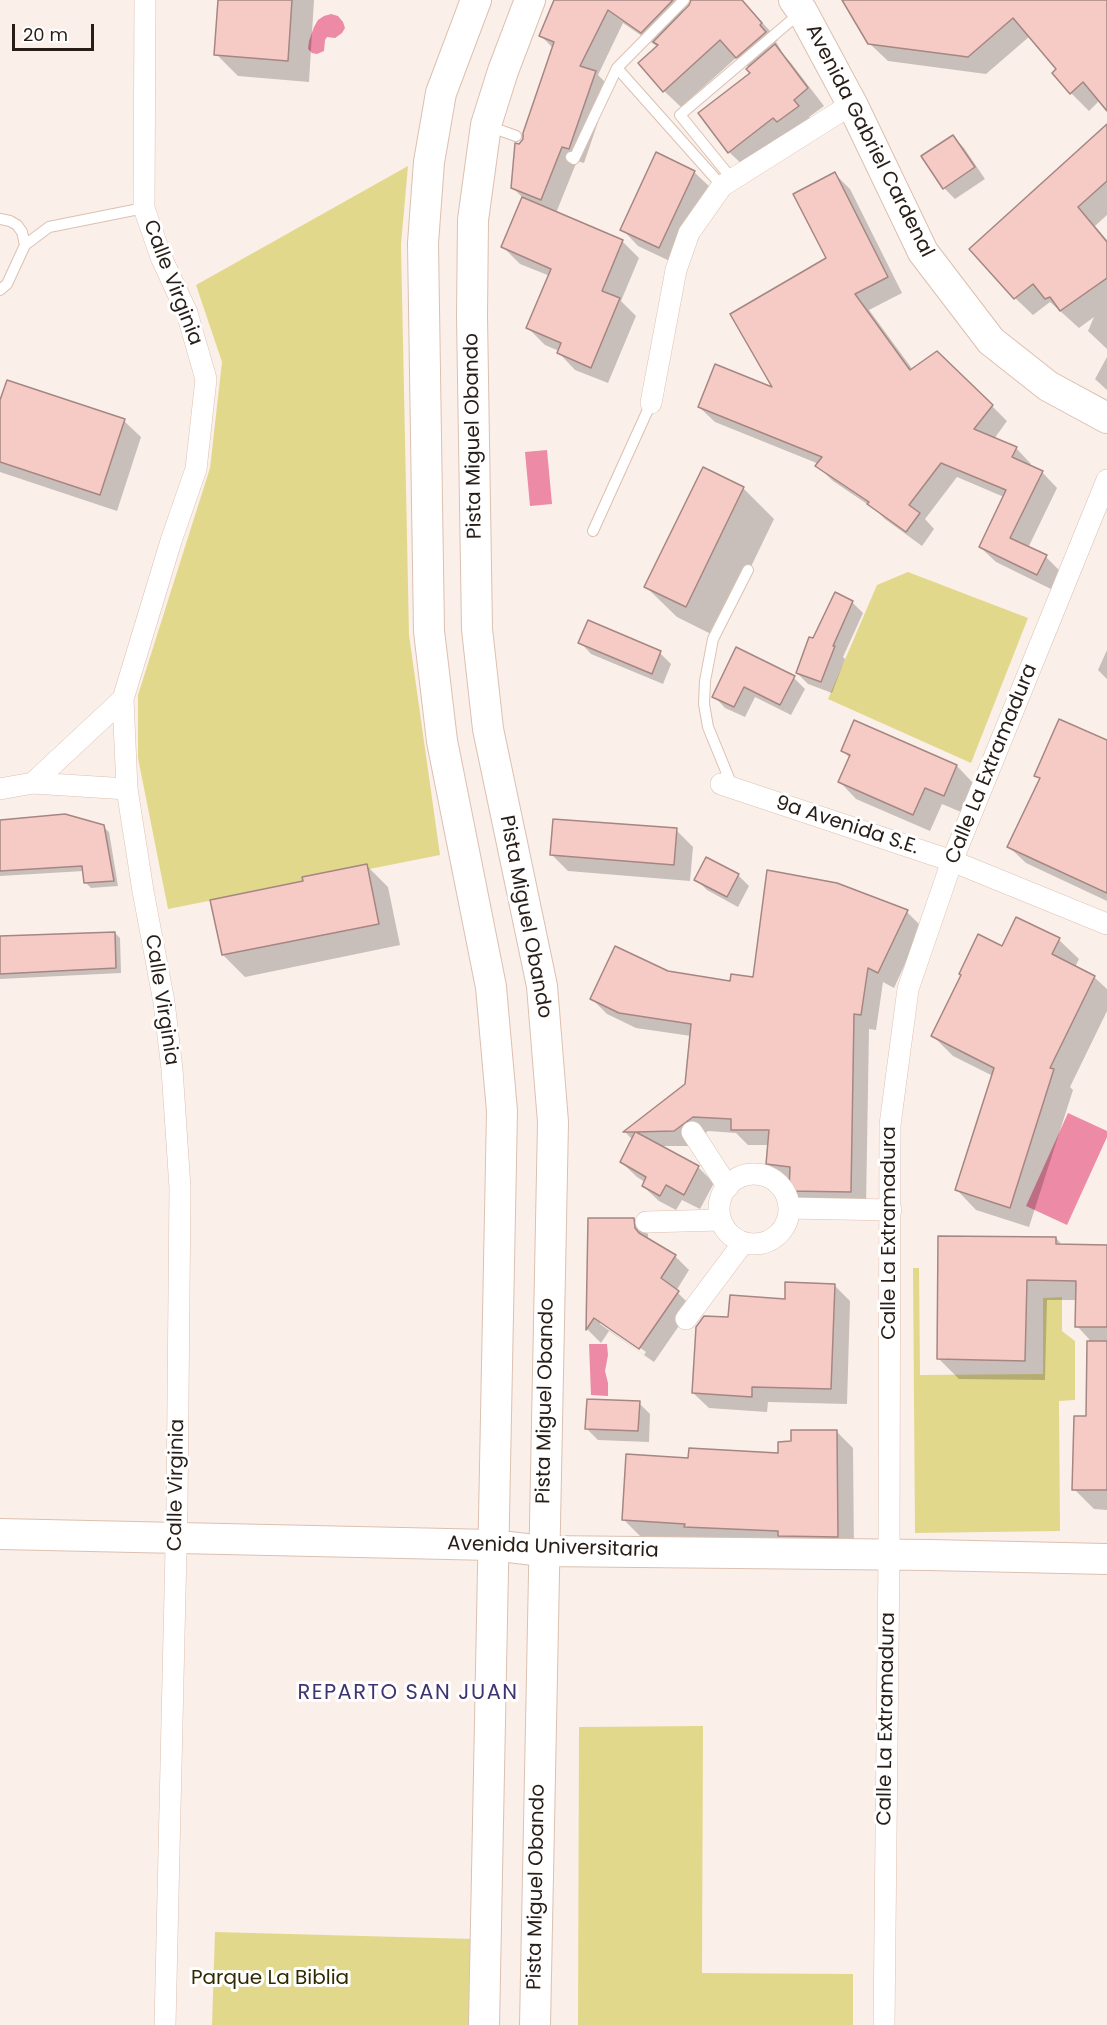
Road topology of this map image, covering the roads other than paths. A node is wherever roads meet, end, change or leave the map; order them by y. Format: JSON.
{"nodes":[{"id":1,"x":145,"y":0,"type":"edge"},
{"id":2,"x":476,"y":0,"type":"edge"},
{"id":3,"x":530,"y":0,"type":"edge"},
{"id":4,"x":684,"y":0,"type":"edge"},
{"id":5,"x":798,"y":6,"type":"edge"},
{"id":6,"x":617,"y":68,"type":"junction"},
{"id":7,"x":852,"y":105,"type":"junction"},
{"id":8,"x":486,"y":125,"type":"junction"},
{"id":9,"x":516,"y":136,"type":"dead end"},
{"id":10,"x":572,"y":157,"type":"dead end"},
{"id":11,"x":727,"y":182,"type":"junction"},
{"id":12,"x":144,"y":207,"type":"junction"},
{"id":13,"x":0,"y":219,"type":"edge"},
{"id":14,"x":25,"y":245,"type":"junction"},
{"id":15,"x":0,"y":290,"type":"edge"},
{"id":16,"x":651,"y":403,"type":"joint"},
{"id":17,"x":1107,"y":418,"type":"edge"},
{"id":18,"x":1107,"y":480,"type":"edge"},
{"id":19,"x":593,"y":531,"type":"dead end"},
{"id":20,"x":748,"y":570,"type":"dead end"},
{"id":21,"x":123,"y":699,"type":"junction"},
{"id":22,"x":33,"y":783,"type":"junction"},
{"id":23,"x":727,"y":786,"type":"joint"},
{"id":24,"x":0,"y":789,"type":"edge"},
{"id":25,"x":127,"y":789,"type":"junction"},
{"id":26,"x":952,"y":861,"type":"junction"},
{"id":27,"x":1107,"y":924,"type":"edge"},
{"id":28,"x":692,"y":1132,"type":"dead end"},
{"id":29,"x":728,"y":1187,"type":"junction"},
{"id":30,"x":789,"y":1208,"type":"junction"},
{"id":31,"x":891,"y":1210,"type":"junction"},
{"id":32,"x":721,"y":1220,"type":"junction"},
{"id":33,"x":646,"y":1222,"type":"dead end"},
{"id":34,"x":743,"y":1243,"type":"junction"},
{"id":35,"x":686,"y":1319,"type":"dead end"},
{"id":36,"x":0,"y":1534,"type":"edge"},
{"id":37,"x":176,"y":1538,"type":"junction"},
{"id":38,"x":492,"y":1545,"type":"junction"},
{"id":39,"x":543,"y":1551,"type":"junction"},
{"id":40,"x":889,"y":1555,"type":"junction"},
{"id":41,"x":1107,"y":1559,"type":"edge"},
{"id":42,"x":165,"y":2025,"type":"edge"},
{"id":43,"x":484,"y":2025,"type":"edge"},
{"id":44,"x":535,"y":2025,"type":"edge"},
{"id":45,"x":884,"y":2025,"type":"edge"}],
"edges":[{"from":1,"to":12,"type":"street","name":"Calle Virginia"},
{"from":2,"to":38,"type":"main road"},
{"from":3,"to":8,"type":"main road","name":"Pista Miguel Obando"},
{"from":4,"to":6,"type":"lane"},
{"from":5,"to":7,"type":"main road","name":"Avenida Gabriel Cardenal"},
{"from":5,"to":11,"type":"lane"},
{"from":6,"to":10,"type":"lane"},
{"from":6,"to":11,"type":"lane"},
{"from":7,"to":11,"type":"street"},
{"from":7,"to":17,"type":"main road","name":"Avenida Gabriel Cardenal"},
{"from":8,"to":9,"type":"lane"},
{"from":8,"to":39,"type":"main road","name":"Pista Miguel Obando"},
{"from":11,"to":16,"type":"street"},
{"from":12,"to":14,"type":"lane"},
{"from":12,"to":21,"type":"street","name":"Calle Virginia"},
{"from":13,"to":14,"type":"lane"},
{"from":14,"to":15,"type":"lane"},
{"from":16,"to":19,"type":"lane"},
{"from":18,"to":26,"type":"street","name":"Calle La Extramadura"},
{"from":20,"to":23,"type":"lane"},
{"from":21,"to":22,"type":"street"},
{"from":21,"to":25,"type":"street","name":"Calle Virginia"},
{"from":22,"to":24,"type":"street"},
{"from":22,"to":25,"type":"street"},
{"from":23,"to":26,"type":"street","name":"9a Avenida S.E."},
{"from":25,"to":37,"type":"street","name":"Calle Virginia"},
{"from":26,"to":27,"type":"street","name":"9a Avenida S.E."},
{"from":26,"to":31,"type":"street","name":"Calle La Extramadura"},
{"from":28,"to":29,"type":"street"},
{"from":29,"to":30,"type":"street"},
{"from":29,"to":32,"type":"street"},
{"from":30,"to":31,"type":"street"},
{"from":30,"to":34,"type":"street"},
{"from":31,"to":40,"type":"street","name":"Calle La Extramadura"},
{"from":32,"to":33,"type":"street"},
{"from":32,"to":34,"type":"street"},
{"from":34,"to":35,"type":"street"},
{"from":36,"to":37,"type":"main road","name":"Avenida Universitaria"},
{"from":37,"to":38,"type":"main road","name":"Avenida Universitaria"},
{"from":37,"to":42,"type":"street","name":"Calle Virginia"},
{"from":38,"to":39,"type":"main road","name":"Avenida Universitaria"},
{"from":38,"to":43,"type":"main road"},
{"from":39,"to":40,"type":"main road","name":"Avenida Universitaria"},
{"from":39,"to":44,"type":"main road","name":"Pista Miguel Obando"},
{"from":40,"to":41,"type":"main road","name":"Avenida Universitaria"},
{"from":40,"to":45,"type":"street","name":"Calle La Extramadura"}]}
